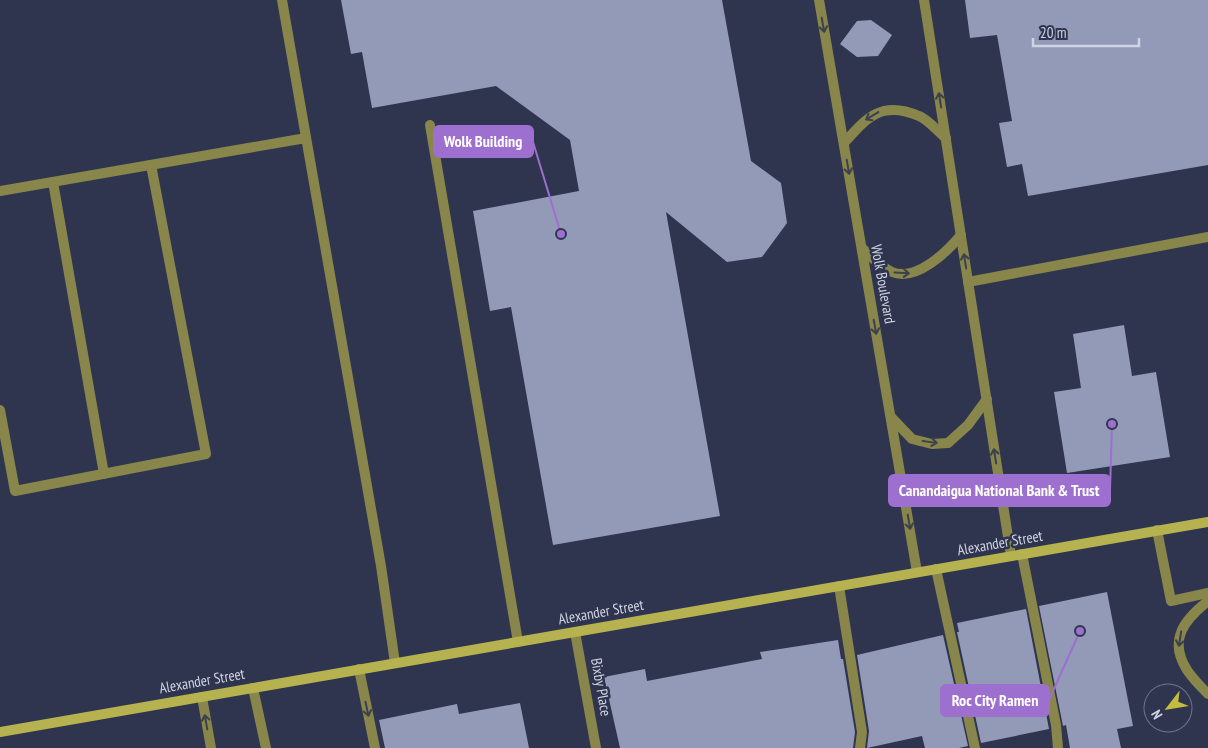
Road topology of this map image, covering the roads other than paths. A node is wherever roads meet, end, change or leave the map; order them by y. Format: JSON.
{"nodes":[{"id":1,"x":282,"y":0,"type":"edge"},
{"id":2,"x":819,"y":0,"type":"edge"},
{"id":3,"x":924,"y":0,"type":"edge"},
{"id":4,"x":430,"y":126,"type":"dead end"},
{"id":5,"x":306,"y":138,"type":"junction"},
{"id":6,"x":946,"y":138,"type":"junction"},
{"id":7,"x":844,"y":143,"type":"junction"},
{"id":8,"x":151,"y":165,"type":"junction"},
{"id":9,"x":52,"y":182,"type":"junction"},
{"id":10,"x":0,"y":191,"type":"edge"},
{"id":11,"x":961,"y":236,"type":"junction"},
{"id":12,"x":1208,"y":237,"type":"edge"},
{"id":13,"x":862,"y":248,"type":"junction"},
{"id":14,"x":968,"y":282,"type":"junction"},
{"id":15,"x":986,"y":399,"type":"junction"},
{"id":16,"x":0,"y":410,"type":"edge"},
{"id":17,"x":891,"y":417,"type":"junction"},
{"id":18,"x":104,"y":474,"type":"junction"},
{"id":19,"x":1208,"y":522,"type":"edge"},
{"id":20,"x":1157,"y":530,"type":"junction"},
{"id":21,"x":1022,"y":554,"type":"junction"},
{"id":22,"x":1011,"y":556,"type":"junction"},
{"id":23,"x":936,"y":569,"type":"junction"},
{"id":24,"x":917,"y":572,"type":"junction"},
{"id":25,"x":840,"y":586,"type":"junction"},
{"id":26,"x":1208,"y":593,"type":"edge"},
{"id":27,"x":1208,"y":601,"type":"edge"},
{"id":28,"x":575,"y":632,"type":"junction"},
{"id":29,"x":518,"y":642,"type":"junction"},
{"id":30,"x":395,"y":663,"type":"junction"},
{"id":31,"x":359,"y":670,"type":"junction"},
{"id":32,"x":253,"y":688,"type":"junction"},
{"id":33,"x":1208,"y":694,"type":"edge"},
{"id":34,"x":202,"y":697,"type":"junction"},
{"id":35,"x":0,"y":732,"type":"edge"},
{"id":36,"x":211,"y":748,"type":"edge"},
{"id":37,"x":266,"y":748,"type":"edge"},
{"id":38,"x":375,"y":748,"type":"edge"},
{"id":39,"x":596,"y":748,"type":"edge"},
{"id":40,"x":860,"y":748,"type":"edge"},
{"id":41,"x":975,"y":748,"type":"edge"},
{"id":42,"x":1058,"y":748,"type":"edge"}],
"edges":[{"from":1,"to":5,"type":"street"},
{"from":2,"to":7,"type":"street","name":"Wolk Boulevard","one_way":true},
{"from":6,"to":3,"type":"street","one_way":true},
{"from":4,"to":29,"type":"street"},
{"from":5,"to":8,"type":"street"},
{"from":5,"to":30,"type":"street"},
{"from":6,"to":7,"type":"street","one_way":true},
{"from":6,"to":11,"type":"street"},
{"from":7,"to":13,"type":"street","name":"Wolk Boulevard","one_way":true},
{"from":8,"to":9,"type":"street"},
{"from":8,"to":18,"type":"street"},
{"from":9,"to":10,"type":"street"},
{"from":9,"to":18,"type":"street"},
{"from":13,"to":11,"type":"street","one_way":true},
{"from":14,"to":11,"type":"street","one_way":true},
{"from":12,"to":14,"type":"street"},
{"from":13,"to":17,"type":"street","name":"Wolk Boulevard","one_way":true},
{"from":14,"to":15,"type":"street"},
{"from":17,"to":15,"type":"street","one_way":true},
{"from":22,"to":15,"type":"street","one_way":true},
{"from":16,"to":18,"type":"street"},
{"from":17,"to":24,"type":"street","name":"Wolk Boulevard","one_way":true},
{"from":19,"to":20,"type":"street","name":"Alexander Street"},
{"from":20,"to":21,"type":"street","name":"Alexander Street"},
{"from":20,"to":26,"type":"street"},
{"from":21,"to":22,"type":"street","name":"Alexander Street"},
{"from":21,"to":42,"type":"street"},
{"from":22,"to":23,"type":"street","name":"Alexander Street"},
{"from":23,"to":24,"type":"street","name":"Alexander Street"},
{"from":23,"to":41,"type":"street"},
{"from":24,"to":25,"type":"street","name":"Alexander Street"},
{"from":25,"to":28,"type":"street","name":"Alexander Street"},
{"from":25,"to":40,"type":"street"},
{"from":27,"to":33,"type":"street","one_way":true},
{"from":28,"to":29,"type":"street","name":"Alexander Street"},
{"from":28,"to":39,"type":"street","name":"Bixby Place"},
{"from":29,"to":30,"type":"street","name":"Alexander Street"},
{"from":30,"to":31,"type":"street","name":"Alexander Street"},
{"from":31,"to":32,"type":"street","name":"Alexander Street"},
{"from":31,"to":38,"type":"street","one_way":true},
{"from":32,"to":34,"type":"street","name":"Alexander Street"},
{"from":32,"to":37,"type":"street"},
{"from":34,"to":35,"type":"street","name":"Alexander Street"},
{"from":36,"to":34,"type":"street","one_way":true}]}
